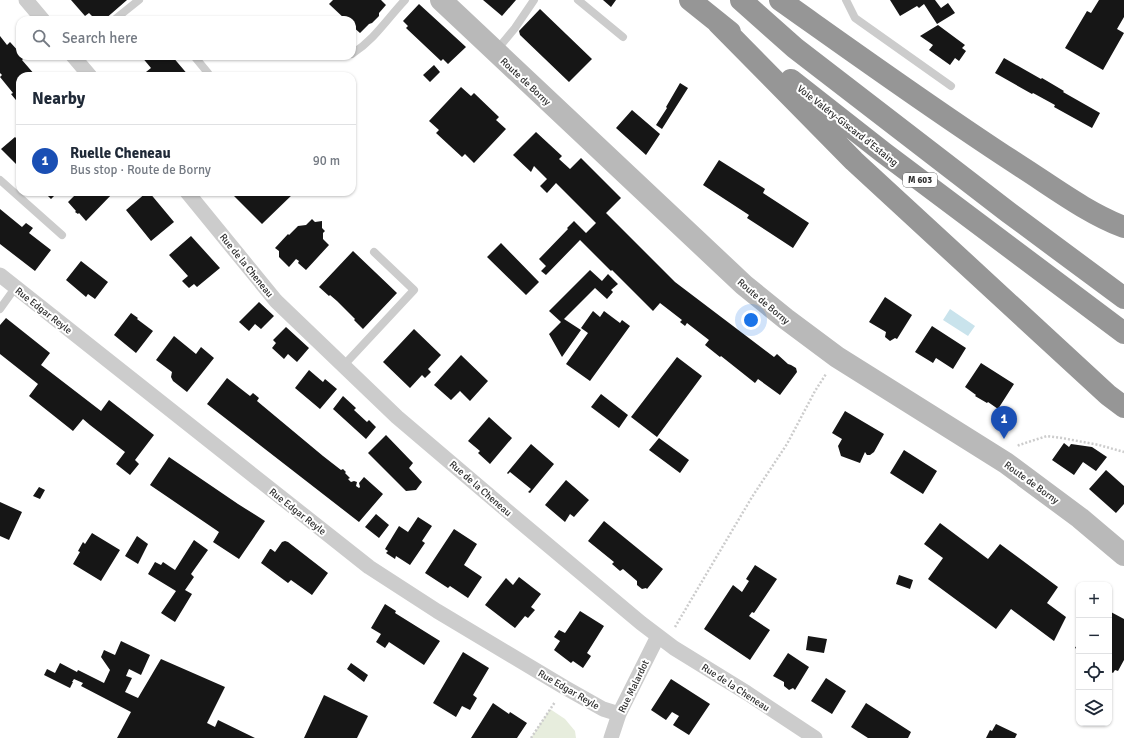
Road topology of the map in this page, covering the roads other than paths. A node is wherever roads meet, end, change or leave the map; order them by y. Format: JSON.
{"nodes":[{"id":1,"x":26,"y":0,"type":"edge"},
{"id":2,"x":139,"y":0,"type":"edge"},
{"id":3,"x":405,"y":0,"type":"edge"},
{"id":4,"x":441,"y":0,"type":"edge"},
{"id":5,"x":534,"y":0,"type":"edge"},
{"id":6,"x":578,"y":0,"type":"edge"},
{"id":7,"x":690,"y":0,"type":"edge"},
{"id":8,"x":741,"y":0,"type":"edge"},
{"id":9,"x":780,"y":0,"type":"edge"},
{"id":10,"x":846,"y":0,"type":"edge"},
{"id":11,"x":40,"y":16,"type":"edge"},
{"id":12,"x":119,"y":16,"type":"edge"},
{"id":13,"x":718,"y":23,"type":"junction"},
{"id":14,"x":623,"y":37,"type":"dead end"},
{"id":15,"x":356,"y":51,"type":"edge"},
{"id":16,"x":496,"y":52,"type":"junction"},
{"id":17,"x":76,"y":60,"type":"edge"},
{"id":18,"x":197,"y":60,"type":"edge"},
{"id":19,"x":87,"y":72,"type":"edge"},
{"id":20,"x":207,"y":72,"type":"edge"},
{"id":21,"x":951,"y":86,"type":"dead end"},
{"id":22,"x":0,"y":180,"type":"edge"},
{"id":23,"x":16,"y":194,"type":"edge"},
{"id":24,"x":18,"y":196,"type":"edge"},
{"id":25,"x":189,"y":196,"type":"edge"},
{"id":26,"x":1124,"y":227,"type":"edge"},
{"id":27,"x":62,"y":235,"type":"dead end"},
{"id":28,"x":374,"y":252,"type":"dead end"},
{"id":29,"x":0,"y":275,"type":"edge"},
{"id":30,"x":15,"y":288,"type":"junction"},
{"id":31,"x":1124,"y":298,"type":"edge"},
{"id":32,"x":0,"y":309,"type":"edge"},
{"id":33,"x":1124,"y":333,"type":"edge"},
{"id":34,"x":344,"y":365,"type":"junction"},
{"id":35,"x":1124,"y":407,"type":"edge"},
{"id":36,"x":1124,"y":555,"type":"edge"},
{"id":37,"x":662,"y":639,"type":"junction"},
{"id":38,"x":618,"y":714,"type":"junction"},
{"id":39,"x":611,"y":738,"type":"edge"},
{"id":40,"x":815,"y":738,"type":"edge"}],
"edges":[{"from":1,"to":11,"type":"street"},
{"from":2,"to":12,"type":"lane"},
{"from":3,"to":15,"type":"lane"},
{"from":4,"to":16,"type":"street","name":"Route de Borny"},
{"from":5,"to":16,"type":"lane"},
{"from":6,"to":14,"type":"lane"},
{"from":7,"to":13,"type":"highway","name":"Voie Valéry-Giscard d'Estaing","number":"M 603"},
{"from":8,"to":31,"type":"highway","number":"M 603"},
{"from":9,"to":26,"type":"highway"},
{"from":10,"to":21,"type":"lane"},
{"from":13,"to":33,"type":"highway","name":"Voie Valéry-Giscard d'Estaing","number":"M 603"},
{"from":13,"to":35,"type":"highway"},
{"from":16,"to":36,"type":"street","name":"Route de Borny"},
{"from":17,"to":19,"type":"street"},
{"from":18,"to":20,"type":"lane"},
{"from":22,"to":23,"type":"lane"},
{"from":24,"to":27,"type":"lane"},
{"from":25,"to":34,"type":"street","name":"Rue de la Cheneau"},
{"from":28,"to":34,"type":"lane"},
{"from":29,"to":30,"type":"street","name":"Rue Edgar Reyle"},
{"from":30,"to":32,"type":"lane"},
{"from":30,"to":38,"type":"street","name":"Rue Edgar Reyle"},
{"from":34,"to":37,"type":"street","name":"Rue de la Cheneau"},
{"from":37,"to":38,"type":"street","name":"Rue Malardot"},
{"from":37,"to":40,"type":"street","name":"Rue de la Cheneau"},
{"from":38,"to":39,"type":"street","name":"Rue Malardot"}]}
